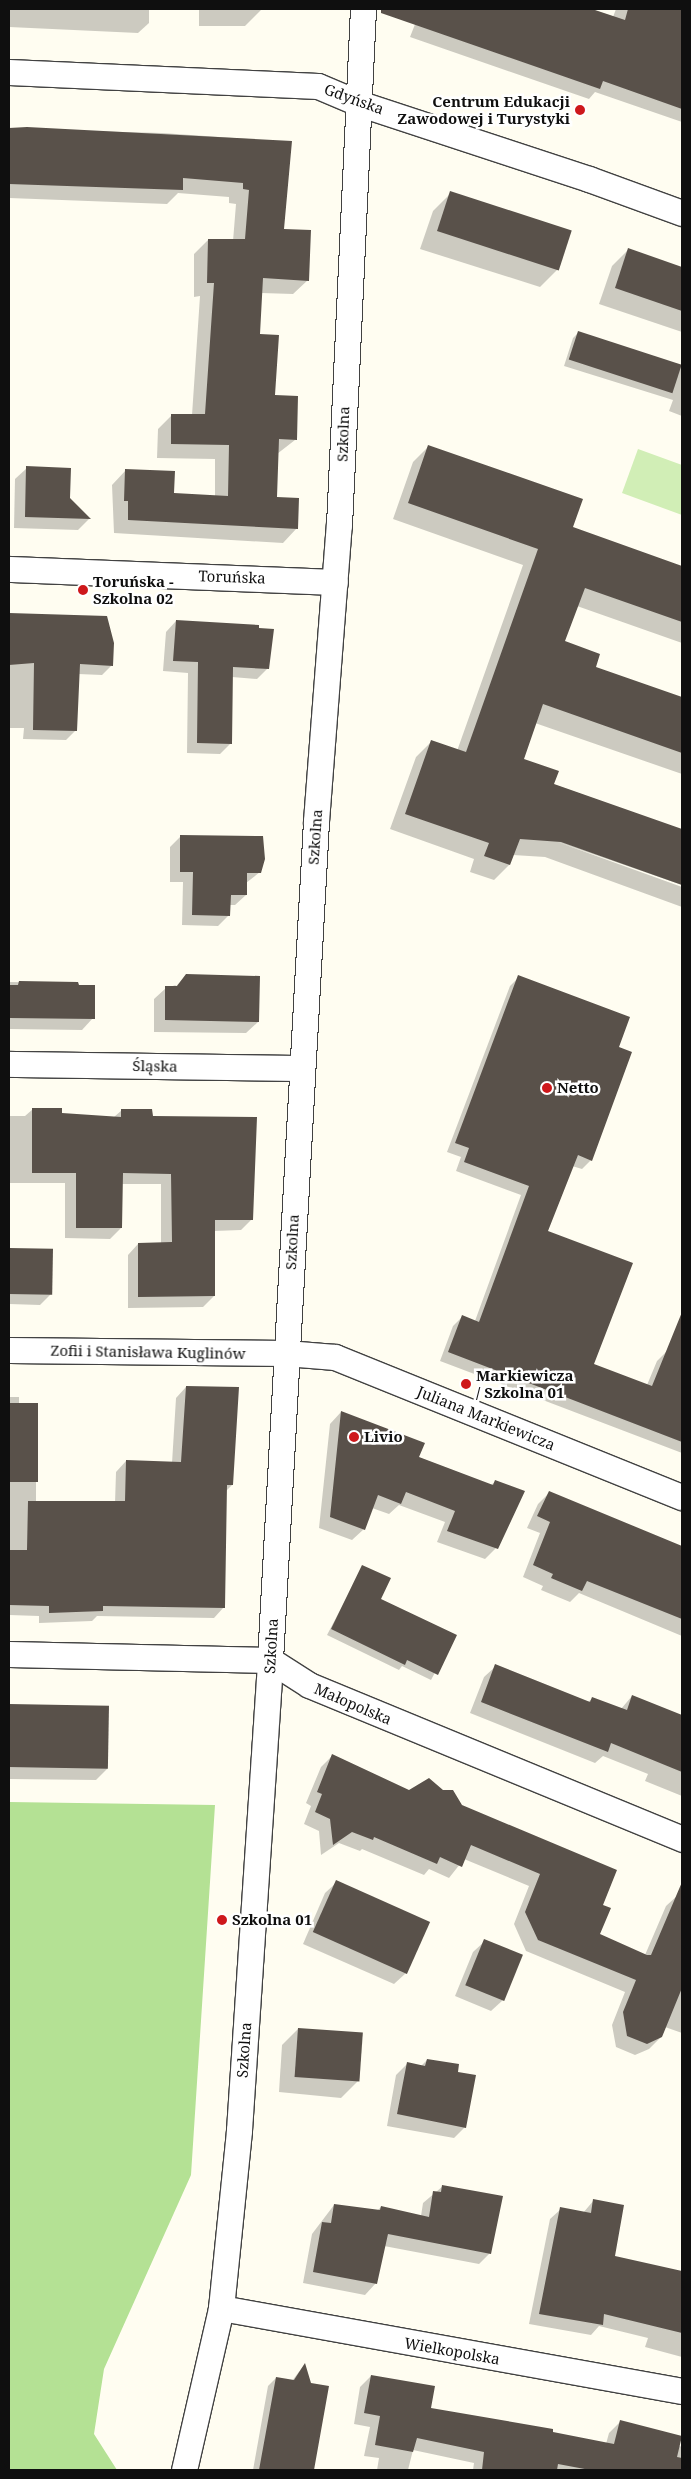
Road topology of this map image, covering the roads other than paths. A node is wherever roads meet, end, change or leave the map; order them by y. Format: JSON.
{"nodes":[{"id":1,"x":363,"y":9,"type":"edge"},
{"id":2,"x":9,"y":72,"type":"edge"},
{"id":3,"x":358,"y":103,"type":"junction"},
{"id":4,"x":682,"y":213,"type":"edge"},
{"id":5,"x":9,"y":569,"type":"edge"},
{"id":6,"x":336,"y":582,"type":"junction"},
{"id":7,"x":9,"y":1064,"type":"edge"},
{"id":8,"x":302,"y":1068,"type":"junction"},
{"id":9,"x":9,"y":1350,"type":"edge"},
{"id":10,"x":286,"y":1353,"type":"junction"},
{"id":11,"x":682,"y":1498,"type":"edge"},
{"id":12,"x":9,"y":1654,"type":"edge"},
{"id":13,"x":270,"y":1660,"type":"junction"},
{"id":14,"x":682,"y":1839,"type":"edge"},
{"id":15,"x":221,"y":2308,"type":"junction"},
{"id":16,"x":682,"y":2391,"type":"edge"},
{"id":17,"x":184,"y":2470,"type":"edge"}],
"edges":[{"from":1,"to":3,"type":"street","name":"Szkolna"},
{"from":2,"to":3,"type":"street","name":"Gdyńska"},
{"from":3,"to":4,"type":"street","name":"Gdyńska"},
{"from":3,"to":6,"type":"street","name":"Szkolna"},
{"from":5,"to":6,"type":"street","name":"Toruńska"},
{"from":6,"to":8,"type":"street","name":"Szkolna"},
{"from":7,"to":8,"type":"street","name":"Śląska"},
{"from":8,"to":10,"type":"street","name":"Szkolna"},
{"from":9,"to":10,"type":"street","name":"Zofii i Stanisława Kuglinów"},
{"from":10,"to":11,"type":"street","name":"Juliana Markiewicza"},
{"from":10,"to":13,"type":"street","name":"Szkolna"},
{"from":12,"to":13,"type":"street"},
{"from":13,"to":14,"type":"street","name":"Małopolska"},
{"from":13,"to":15,"type":"street","name":"Szkolna"},
{"from":15,"to":16,"type":"street","name":"Wielkopolska"},
{"from":15,"to":17,"type":"street","name":"Szkolna"}]}
